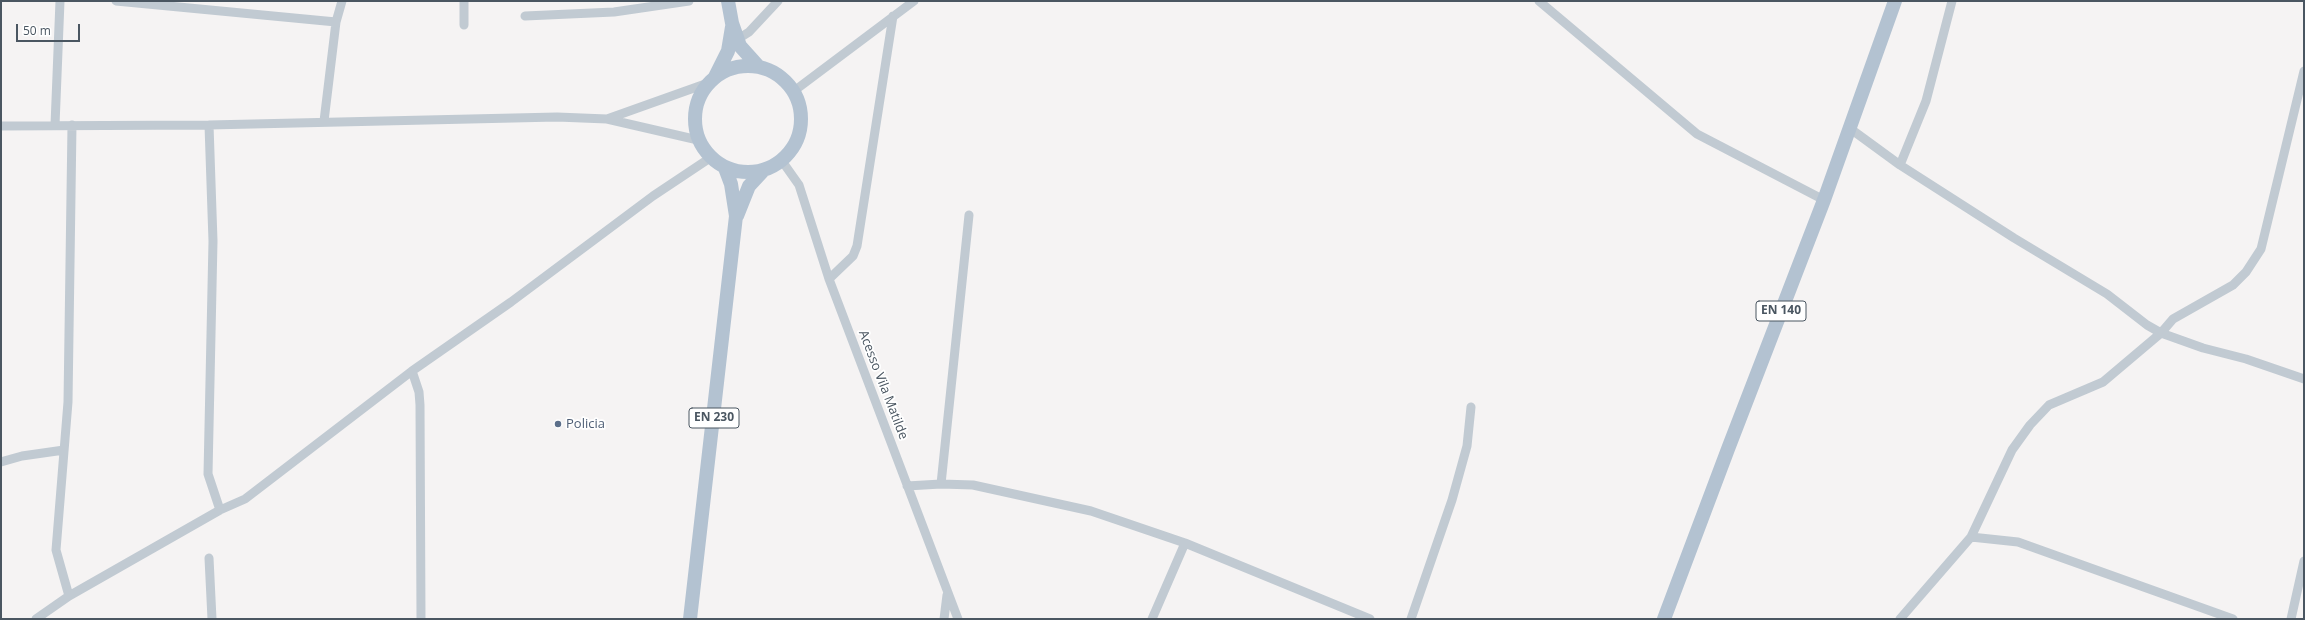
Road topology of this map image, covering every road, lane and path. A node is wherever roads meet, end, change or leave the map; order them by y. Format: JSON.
{"nodes":[{"id":1,"x":60,"y":1,"type":"edge"},
{"id":2,"x":116,"y":1,"type":"edge"},
{"id":3,"x":342,"y":1,"type":"edge"},
{"id":4,"x":464,"y":1,"type":"edge"},
{"id":5,"x":689,"y":1,"type":"edge"},
{"id":6,"x":728,"y":1,"type":"edge"},
{"id":7,"x":778,"y":1,"type":"edge"},
{"id":8,"x":914,"y":1,"type":"edge"},
{"id":9,"x":1539,"y":1,"type":"edge"},
{"id":10,"x":1895,"y":1,"type":"edge"},
{"id":11,"x":1952,"y":1,"type":"edge"},
{"id":12,"x":525,"y":16,"type":"dead end"},
{"id":13,"x":893,"y":16,"type":"junction"},
{"id":14,"x":336,"y":22,"type":"junction"},
{"id":15,"x":732,"y":23,"type":"junction"},
{"id":16,"x":464,"y":26,"type":"dead end"},
{"id":17,"x":738,"y":39,"type":"junction"},
{"id":18,"x":758,"y":66,"type":"junction"},
{"id":19,"x":2304,"y":71,"type":"edge"},
{"id":20,"x":712,"y":80,"type":"junction"},
{"id":21,"x":794,"y":91,"type":"junction"},
{"id":22,"x":607,"y":119,"type":"junction"},
{"id":23,"x":324,"y":121,"type":"junction"},
{"id":24,"x":209,"y":124,"type":"junction"},
{"id":25,"x":55,"y":125,"type":"junction"},
{"id":26,"x":72,"y":125,"type":"junction"},
{"id":27,"x":1,"y":126,"type":"edge"},
{"id":28,"x":1848,"y":127,"type":"junction"},
{"id":29,"x":698,"y":140,"type":"junction"},
{"id":30,"x":710,"y":158,"type":"junction"},
{"id":31,"x":782,"y":161,"type":"junction"},
{"id":32,"x":1900,"y":165,"type":"junction"},
{"id":33,"x":724,"y":168,"type":"junction"},
{"id":34,"x":762,"y":172,"type":"junction"},
{"id":35,"x":1824,"y":200,"type":"junction"},
{"id":36,"x":969,"y":215,"type":"dead end"},
{"id":37,"x":736,"y":216,"type":"junction"},
{"id":38,"x":829,"y":279,"type":"junction"},
{"id":39,"x":2161,"y":333,"type":"junction"},
{"id":40,"x":412,"y":371,"type":"junction"},
{"id":41,"x":2304,"y":380,"type":"edge"},
{"id":42,"x":1471,"y":407,"type":"dead end"},
{"id":43,"x":64,"y":450,"type":"junction"},
{"id":44,"x":1,"y":462,"type":"edge"},
{"id":45,"x":941,"y":484,"type":"junction"},
{"id":46,"x":906,"y":486,"type":"junction"},
{"id":47,"x":220,"y":510,"type":"junction"},
{"id":48,"x":1971,"y":537,"type":"junction"},
{"id":49,"x":1185,"y":543,"type":"junction"},
{"id":50,"x":209,"y":558,"type":"dead end"},
{"id":51,"x":2304,"y":561,"type":"edge"},
{"id":52,"x":947,"y":593,"type":"junction"},
{"id":53,"x":69,"y":596,"type":"junction"},
{"id":54,"x":36,"y":619,"type":"edge"},
{"id":55,"x":212,"y":619,"type":"edge"},
{"id":56,"x":420,"y":619,"type":"edge"},
{"id":57,"x":690,"y":619,"type":"edge"},
{"id":58,"x":944,"y":619,"type":"edge"},
{"id":59,"x":958,"y":619,"type":"edge"},
{"id":60,"x":1152,"y":619,"type":"edge"},
{"id":61,"x":1370,"y":619,"type":"edge"},
{"id":62,"x":1412,"y":619,"type":"edge"},
{"id":63,"x":1664,"y":619,"type":"edge"},
{"id":64,"x":1900,"y":619,"type":"edge"},
{"id":65,"x":2233,"y":619,"type":"edge"},
{"id":66,"x":2291,"y":619,"type":"edge"}],
"edges":[{"from":1,"to":25,"type":"street"},
{"from":2,"to":14,"type":"street"},
{"from":3,"to":14,"type":"street"},
{"from":4,"to":16,"type":"street"},
{"from":5,"to":12,"type":"street"},
{"from":6,"to":15,"type":"main road"},
{"from":7,"to":17,"type":"street"},
{"from":8,"to":13,"type":"street"},
{"from":9,"to":35,"type":"street"},
{"from":10,"to":28,"type":"main road","number":"EN 140"},
{"from":11,"to":32,"type":"street"},
{"from":13,"to":21,"type":"street"},
{"from":13,"to":38,"type":"street"},
{"from":14,"to":23,"type":"street"},
{"from":15,"to":17,"type":"main road"},
{"from":15,"to":20,"type":"main road"},
{"from":17,"to":18,"type":"main road"},
{"from":18,"to":20,"type":"main road"},
{"from":18,"to":21,"type":"main road"},
{"from":19,"to":39,"type":"street"},
{"from":20,"to":22,"type":"street"},
{"from":20,"to":29,"type":"main road"},
{"from":21,"to":31,"type":"main road"},
{"from":22,"to":23,"type":"street"},
{"from":22,"to":29,"type":"street"},
{"from":23,"to":24,"type":"street"},
{"from":24,"to":26,"type":"street"},
{"from":24,"to":47,"type":"street"},
{"from":25,"to":26,"type":"street"},
{"from":25,"to":27,"type":"street"},
{"from":26,"to":43,"type":"street"},
{"from":28,"to":32,"type":"street"},
{"from":28,"to":35,"type":"main road","number":"EN 140"},
{"from":29,"to":30,"type":"main road"},
{"from":30,"to":33,"type":"main road"},
{"from":30,"to":40,"type":"street"},
{"from":31,"to":34,"type":"main road"},
{"from":31,"to":38,"type":"street","name":"Acesso Vila Matilde"},
{"from":32,"to":39,"type":"street"},
{"from":33,"to":34,"type":"main road"},
{"from":33,"to":37,"type":"main road","number":"EN 230"},
{"from":34,"to":37,"type":"main road","number":"EN 230"},
{"from":35,"to":63,"type":"main road","number":"EN 140"},
{"from":36,"to":45,"type":"street"},
{"from":37,"to":57,"type":"main road","number":"EN 230"},
{"from":38,"to":46,"type":"street","name":"Acesso Vila Matilde"},
{"from":39,"to":41,"type":"street"},
{"from":39,"to":48,"type":"street"},
{"from":40,"to":47,"type":"street"},
{"from":40,"to":56,"type":"street"},
{"from":42,"to":62,"type":"street"},
{"from":43,"to":44,"type":"street"},
{"from":43,"to":53,"type":"street"},
{"from":45,"to":46,"type":"street"},
{"from":45,"to":49,"type":"street"},
{"from":46,"to":52,"type":"street","name":"Acesso Vila Matilde"},
{"from":47,"to":53,"type":"street"},
{"from":48,"to":64,"type":"street"},
{"from":48,"to":65,"type":"street"},
{"from":49,"to":60,"type":"street"},
{"from":49,"to":61,"type":"street"},
{"from":50,"to":55,"type":"street"},
{"from":51,"to":66,"type":"street"},
{"from":52,"to":58,"type":"street"},
{"from":52,"to":59,"type":"street","name":"Acesso Vila Matilde"},
{"from":53,"to":54,"type":"street"}]}
